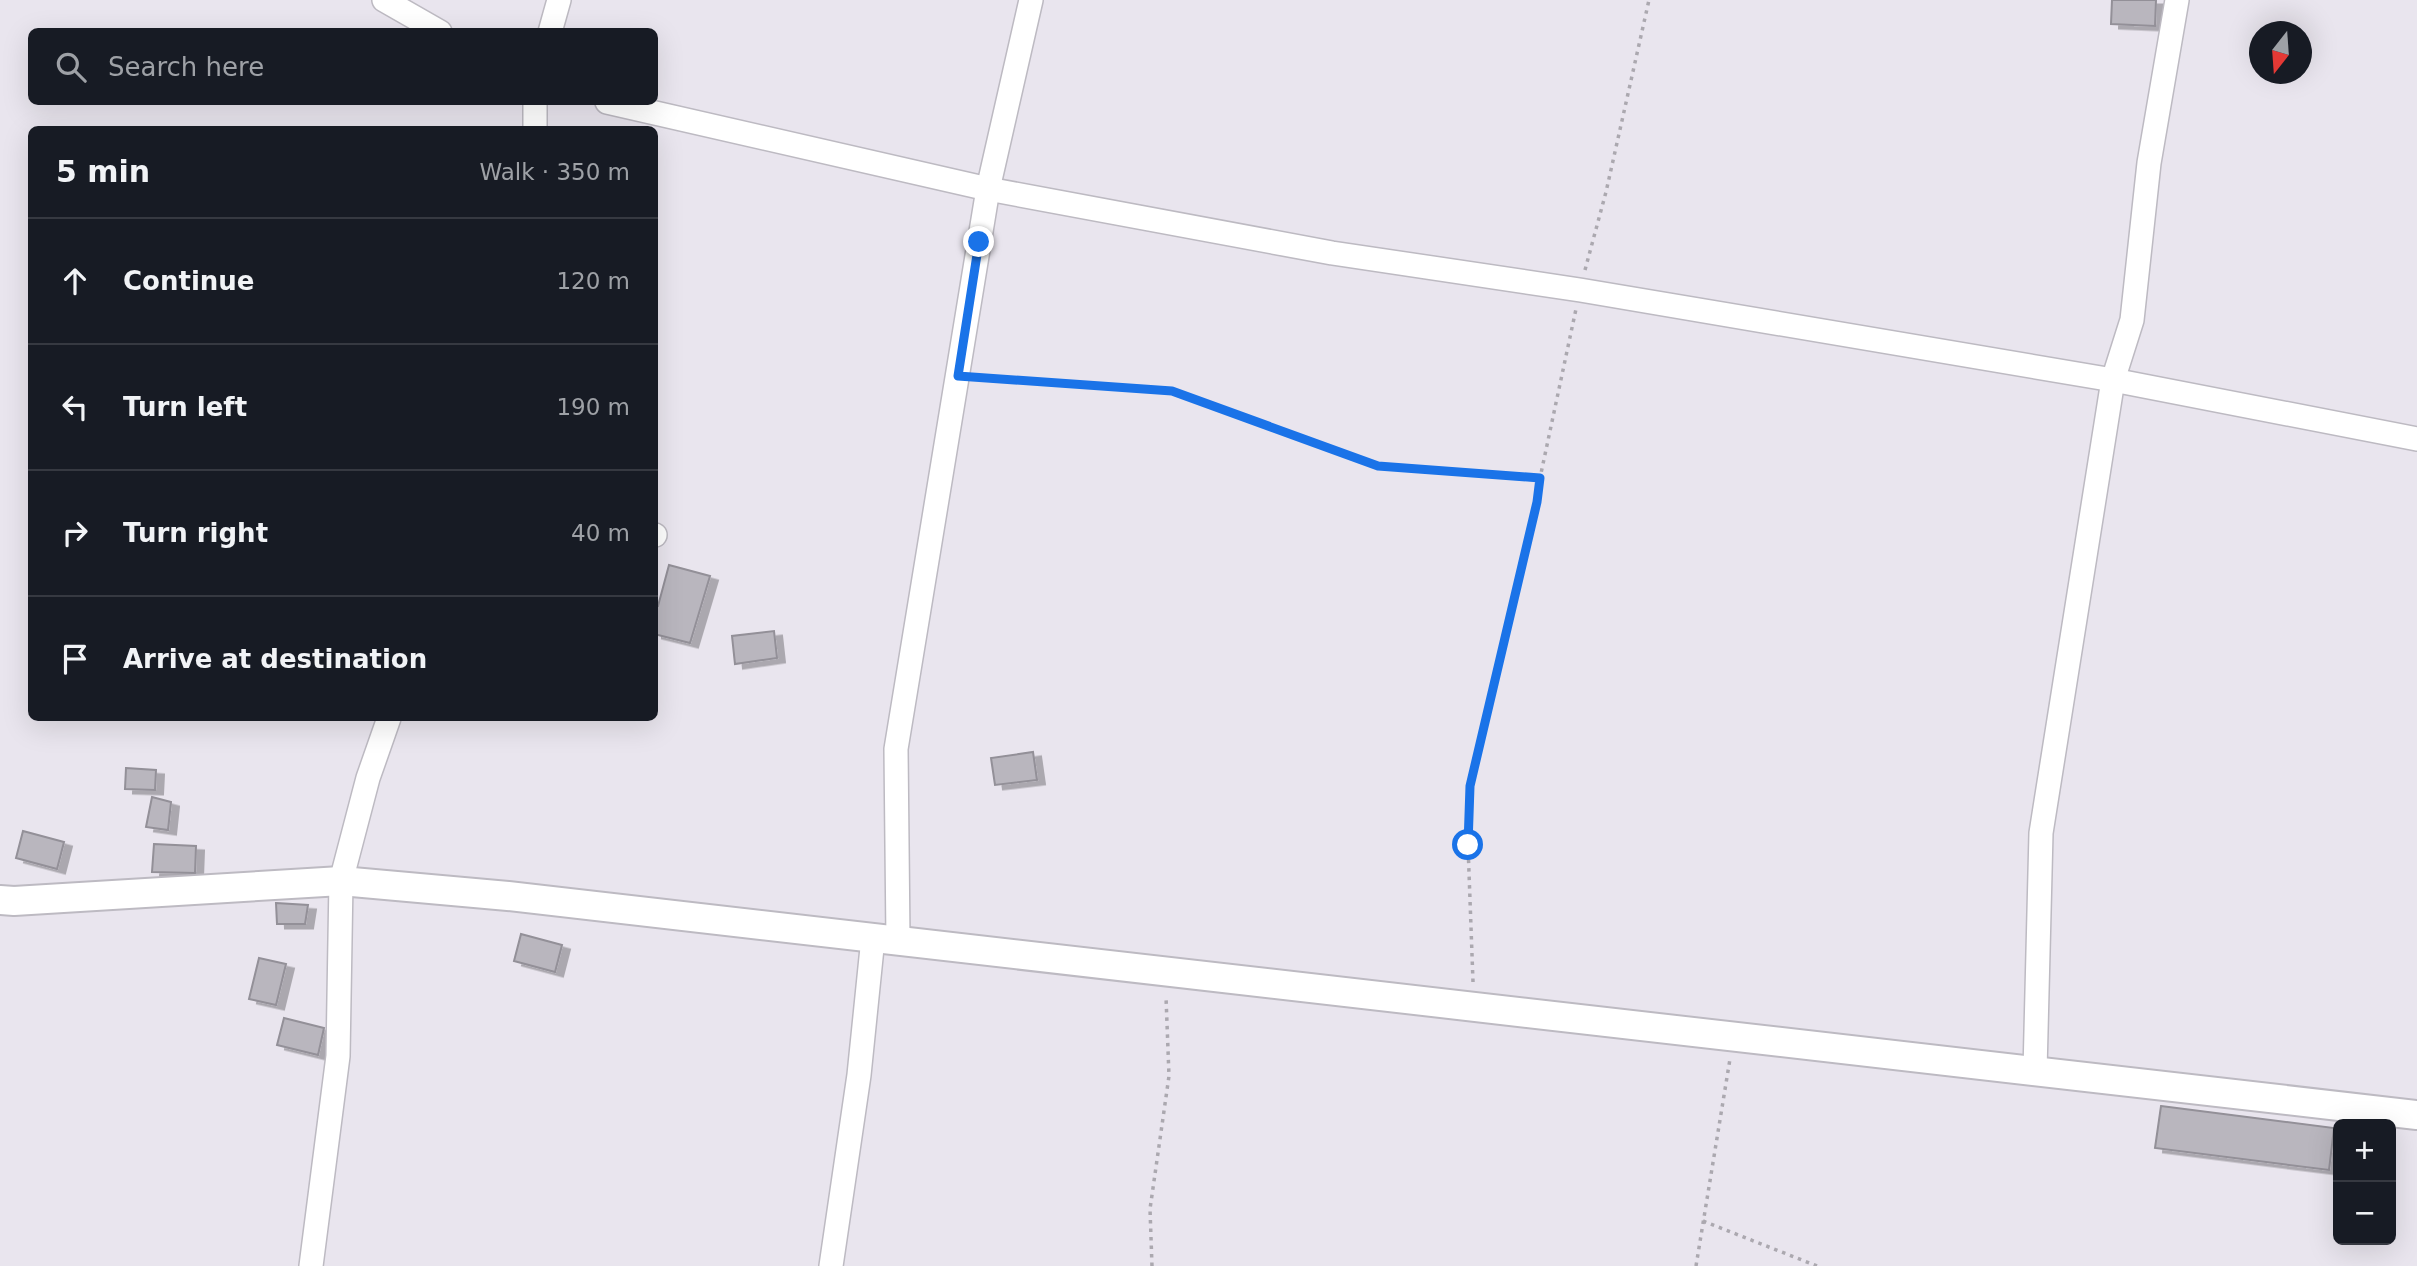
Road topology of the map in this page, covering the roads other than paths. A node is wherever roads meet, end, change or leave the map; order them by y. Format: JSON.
{"nodes":[{"id":1,"x":384,"y":0,"type":"edge"},
{"id":2,"x":559,"y":0,"type":"edge"},
{"id":3,"x":1031,"y":0,"type":"edge"},
{"id":4,"x":2177,"y":0,"type":"edge"},
{"id":5,"x":433,"y":28,"type":"edge"},
{"id":6,"x":551,"y":28,"type":"edge"},
{"id":7,"x":534,"y":105,"type":"edge"},
{"id":8,"x":620,"y":105,"type":"edge"},
{"id":9,"x":535,"y":126,"type":"edge"},
{"id":10,"x":988,"y":189,"type":"junction"},
{"id":11,"x":2113,"y":380,"type":"junction"},
{"id":12,"x":2417,"y":439,"type":"edge"},
{"id":13,"x":388,"y":721,"type":"edge"},
{"id":14,"x":341,"y":881,"type":"junction"},
{"id":15,"x":0,"y":900,"type":"edge"},
{"id":16,"x":885,"y":939,"type":"junction"},
{"id":17,"x":2035,"y":1071,"type":"junction"},
{"id":18,"x":2417,"y":1115,"type":"edge"},
{"id":19,"x":311,"y":1266,"type":"edge"},
{"id":20,"x":831,"y":1266,"type":"edge"}],
"edges":[{"from":1,"to":5,"type":"street"},
{"from":2,"to":6,"type":"street"},
{"from":3,"to":10,"type":"street"},
{"from":4,"to":11,"type":"street"},
{"from":7,"to":9,"type":"street"},
{"from":8,"to":10,"type":"street"},
{"from":10,"to":11,"type":"street"},
{"from":10,"to":16,"type":"street"},
{"from":11,"to":12,"type":"street"},
{"from":11,"to":17,"type":"street"},
{"from":13,"to":14,"type":"street"},
{"from":14,"to":15,"type":"street"},
{"from":14,"to":16,"type":"street"},
{"from":14,"to":19,"type":"street"},
{"from":16,"to":17,"type":"street"},
{"from":16,"to":20,"type":"street"},
{"from":17,"to":18,"type":"street"}]}
